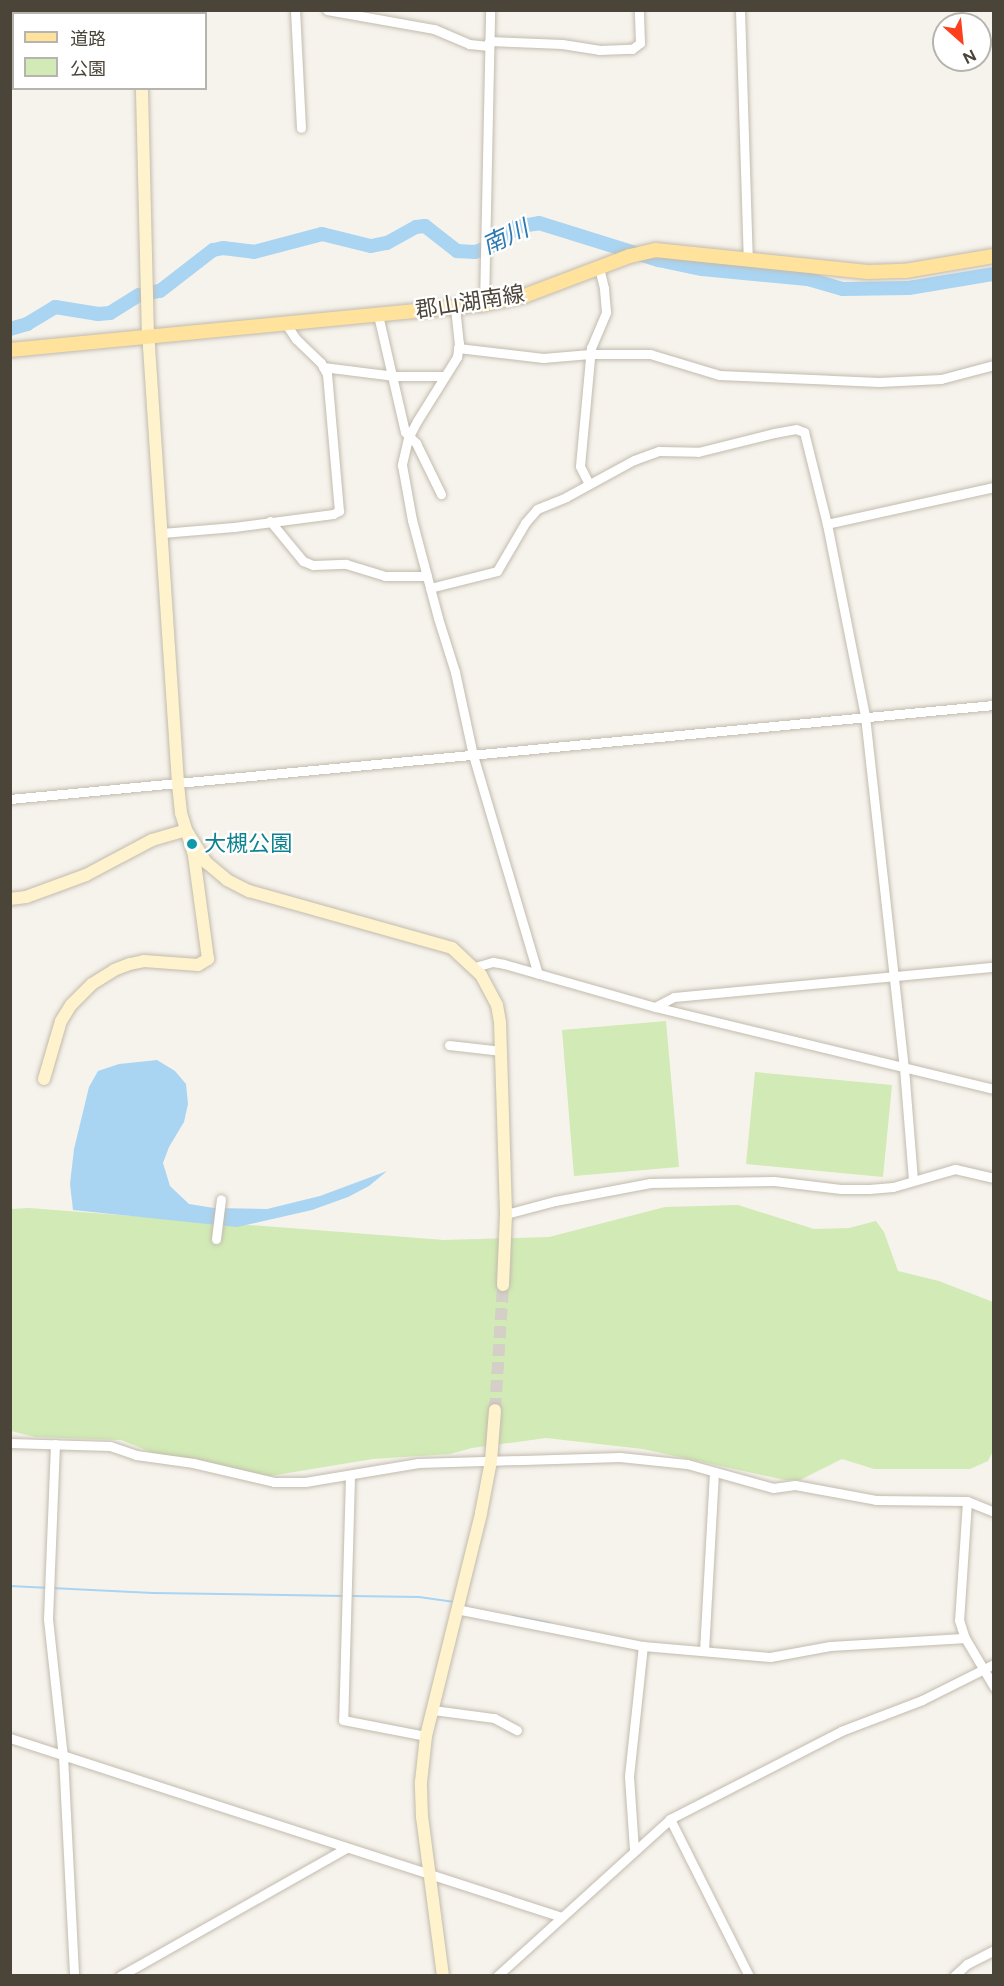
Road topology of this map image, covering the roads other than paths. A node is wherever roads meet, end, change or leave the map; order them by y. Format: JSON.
{"nodes":[{"id":1,"x":295,"y":10,"type":"edge"},
{"id":2,"x":327,"y":10,"type":"edge"},
{"id":3,"x":490,"y":10,"type":"edge"},
{"id":4,"x":639,"y":10,"type":"edge"},
{"id":5,"x":740,"y":10,"type":"edge"},
{"id":6,"x":489,"y":43,"type":"junction"},
{"id":7,"x":142,"y":90,"type":"edge"},
{"id":8,"x":301,"y":128,"type":"dead end"},
{"id":9,"x":993,"y":256,"type":"edge"},
{"id":10,"x":748,"y":261,"type":"junction"},
{"id":11,"x":599,"y":268,"type":"junction"},
{"id":12,"x":484,"y":304,"type":"junction"},
{"id":13,"x":455,"y":306,"type":"junction"},
{"id":14,"x":378,"y":315,"type":"junction"},
{"id":15,"x":286,"y":324,"type":"junction"},
{"id":16,"x":148,"y":337,"type":"junction"},
{"id":17,"x":458,"y":348,"type":"junction"},
{"id":18,"x":10,"y":350,"type":"edge"},
{"id":19,"x":590,"y":354,"type":"junction"},
{"id":20,"x":993,"y":366,"type":"edge"},
{"id":21,"x":323,"y":367,"type":"junction"},
{"id":22,"x":391,"y":376,"type":"junction"},
{"id":23,"x":444,"y":376,"type":"junction"},
{"id":24,"x":408,"y":438,"type":"junction"},
{"id":25,"x":588,"y":484,"type":"junction"},
{"id":26,"x":993,"y":487,"type":"edge"},
{"id":27,"x":441,"y":494,"type":"dead end"},
{"id":28,"x":270,"y":521,"type":"junction"},
{"id":29,"x":826,"y":524,"type":"junction"},
{"id":30,"x":162,"y":533,"type":"junction"},
{"id":31,"x":427,"y":576,"type":"junction"},
{"id":32,"x":430,"y":588,"type":"junction"},
{"id":33,"x":993,"y":705,"type":"edge"},
{"id":34,"x":865,"y":716,"type":"junction"},
{"id":35,"x":473,"y":755,"type":"junction"},
{"id":36,"x":178,"y":783,"type":"junction"},
{"id":37,"x":10,"y":799,"type":"edge"},
{"id":38,"x":186,"y":831,"type":"junction"},
{"id":39,"x":10,"y":899,"type":"edge"},
{"id":40,"x":475,"y":967,"type":"junction"},
{"id":41,"x":993,"y":967,"type":"edge"},
{"id":42,"x":538,"y":974,"type":"junction"},
{"id":43,"x":893,"y":976,"type":"junction"},
{"id":44,"x":655,"y":1006,"type":"junction"},
{"id":45,"x":449,"y":1045,"type":"dead end"},
{"id":46,"x":502,"y":1051,"type":"junction"},
{"id":47,"x":904,"y":1068,"type":"junction"},
{"id":48,"x":44,"y":1079,"type":"dead end"},
{"id":49,"x":993,"y":1089,"type":"edge"},
{"id":50,"x":993,"y":1178,"type":"edge"},
{"id":51,"x":913,"y":1181,"type":"junction"},
{"id":52,"x":221,"y":1199,"type":"dead end"},
{"id":53,"x":506,"y":1214,"type":"junction"},
{"id":54,"x":216,"y":1239,"type":"dead end"},
{"id":55,"x":502,"y":1285,"type":"tunnel mouth"},
{"id":56,"x":495,"y":1410,"type":"tunnel mouth"},
{"id":57,"x":10,"y":1443,"type":"edge"},
{"id":58,"x":55,"y":1444,"type":"junction"},
{"id":59,"x":491,"y":1461,"type":"junction"},
{"id":60,"x":714,"y":1472,"type":"junction"},
{"id":61,"x":350,"y":1476,"type":"junction"},
{"id":62,"x":967,"y":1501,"type":"junction"},
{"id":63,"x":993,"y":1512,"type":"edge"},
{"id":64,"x":456,"y":1609,"type":"junction"},
{"id":65,"x":965,"y":1638,"type":"junction"},
{"id":66,"x":643,"y":1646,"type":"junction"},
{"id":67,"x":704,"y":1651,"type":"junction"},
{"id":68,"x":993,"y":1664,"type":"edge"},
{"id":69,"x":983,"y":1669,"type":"junction"},
{"id":70,"x":993,"y":1687,"type":"edge"},
{"id":71,"x":432,"y":1710,"type":"junction"},
{"id":72,"x":517,"y":1730,"type":"dead end"},
{"id":73,"x":426,"y":1736,"type":"junction"},
{"id":74,"x":10,"y":1738,"type":"edge"},
{"id":75,"x":63,"y":1756,"type":"junction"},
{"id":76,"x":670,"y":1819,"type":"junction"},
{"id":77,"x":346,"y":1848,"type":"junction"},
{"id":78,"x":634,"y":1850,"type":"junction"},
{"id":79,"x":430,"y":1872,"type":"junction"},
{"id":80,"x":562,"y":1917,"type":"junction"},
{"id":81,"x":993,"y":1950,"type":"edge"},
{"id":82,"x":508,"y":1972,"type":"edge"},
{"id":83,"x":74,"y":1976,"type":"edge"},
{"id":84,"x":120,"y":1976,"type":"edge"},
{"id":85,"x":443,"y":1976,"type":"edge"},
{"id":86,"x":497,"y":1976,"type":"edge"},
{"id":87,"x":749,"y":1976,"type":"edge"},
{"id":88,"x":954,"y":1976,"type":"edge"}],
"edges":[{"from":1,"to":8,"type":"street"},
{"from":2,"to":6,"type":"street"},
{"from":3,"to":6,"type":"street"},
{"from":4,"to":6,"type":"street"},
{"from":5,"to":10,"type":"street"},
{"from":6,"to":12,"type":"street"},
{"from":7,"to":16,"type":"street"},
{"from":9,"to":10,"type":"main road","name":"郡山湖南線"},
{"from":10,"to":11,"type":"main road","name":"郡山湖南線"},
{"from":11,"to":12,"type":"main road","name":"郡山湖南線"},
{"from":11,"to":19,"type":"street"},
{"from":12,"to":13,"type":"main road","name":"郡山湖南線"},
{"from":13,"to":14,"type":"main road","name":"郡山湖南線"},
{"from":13,"to":17,"type":"street"},
{"from":14,"to":15,"type":"main road","name":"郡山湖南線"},
{"from":14,"to":22,"type":"street"},
{"from":15,"to":16,"type":"main road","name":"郡山湖南線"},
{"from":15,"to":21,"type":"street"},
{"from":16,"to":18,"type":"main road","name":"郡山湖南線"},
{"from":16,"to":30,"type":"street"},
{"from":17,"to":19,"type":"street"},
{"from":17,"to":23,"type":"street"},
{"from":19,"to":20,"type":"street"},
{"from":19,"to":25,"type":"street"},
{"from":21,"to":22,"type":"street"},
{"from":21,"to":28,"type":"street"},
{"from":22,"to":23,"type":"street"},
{"from":22,"to":24,"type":"street"},
{"from":23,"to":24,"type":"street"},
{"from":24,"to":27,"type":"street"},
{"from":24,"to":31,"type":"street"},
{"from":25,"to":29,"type":"street"},
{"from":25,"to":32,"type":"street"},
{"from":26,"to":29,"type":"street"},
{"from":28,"to":30,"type":"street"},
{"from":28,"to":31,"type":"street"},
{"from":29,"to":34,"type":"street"},
{"from":30,"to":36,"type":"street"},
{"from":31,"to":32,"type":"street"},
{"from":32,"to":35,"type":"street"},
{"from":33,"to":34,"type":"street"},
{"from":34,"to":35,"type":"street"},
{"from":34,"to":43,"type":"street"},
{"from":35,"to":36,"type":"street"},
{"from":35,"to":42,"type":"street"},
{"from":36,"to":37,"type":"street"},
{"from":36,"to":38,"type":"street"},
{"from":38,"to":39,"type":"street"},
{"from":38,"to":40,"type":"street"},
{"from":38,"to":48,"type":"street"},
{"from":40,"to":42,"type":"street"},
{"from":40,"to":46,"type":"street"},
{"from":41,"to":43,"type":"street"},
{"from":42,"to":44,"type":"street"},
{"from":43,"to":44,"type":"street"},
{"from":43,"to":47,"type":"street"},
{"from":44,"to":47,"type":"street"},
{"from":45,"to":46,"type":"street"},
{"from":46,"to":53,"type":"street"},
{"from":47,"to":49,"type":"street"},
{"from":47,"to":51,"type":"street"},
{"from":50,"to":51,"type":"street"},
{"from":51,"to":53,"type":"street"},
{"from":52,"to":54,"type":"street"},
{"from":53,"to":55,"type":"street"},
{"from":56,"to":59,"type":"street"},
{"from":57,"to":58,"type":"street"},
{"from":58,"to":61,"type":"street"},
{"from":58,"to":75,"type":"street"},
{"from":59,"to":60,"type":"street"},
{"from":59,"to":61,"type":"street"},
{"from":59,"to":64,"type":"street"},
{"from":60,"to":62,"type":"street"},
{"from":60,"to":67,"type":"street"},
{"from":61,"to":73,"type":"street"},
{"from":62,"to":63,"type":"street"},
{"from":62,"to":65,"type":"street"},
{"from":64,"to":66,"type":"street"},
{"from":64,"to":71,"type":"street"},
{"from":65,"to":67,"type":"street"},
{"from":65,"to":69,"type":"street"},
{"from":66,"to":67,"type":"street"},
{"from":66,"to":78,"type":"street"},
{"from":68,"to":69,"type":"street"},
{"from":69,"to":70,"type":"street"},
{"from":69,"to":76,"type":"street"},
{"from":71,"to":72,"type":"street"},
{"from":71,"to":73,"type":"street"},
{"from":73,"to":79,"type":"street"},
{"from":74,"to":75,"type":"street"},
{"from":75,"to":77,"type":"street"},
{"from":75,"to":83,"type":"street"},
{"from":76,"to":78,"type":"street"},
{"from":76,"to":87,"type":"street"},
{"from":77,"to":79,"type":"street"},
{"from":77,"to":84,"type":"street"},
{"from":78,"to":80,"type":"street"},
{"from":79,"to":80,"type":"street"},
{"from":79,"to":85,"type":"street"},
{"from":80,"to":82,"type":"street"},
{"from":81,"to":88,"type":"street"},
{"from":82,"to":86,"type":"street"}]}
